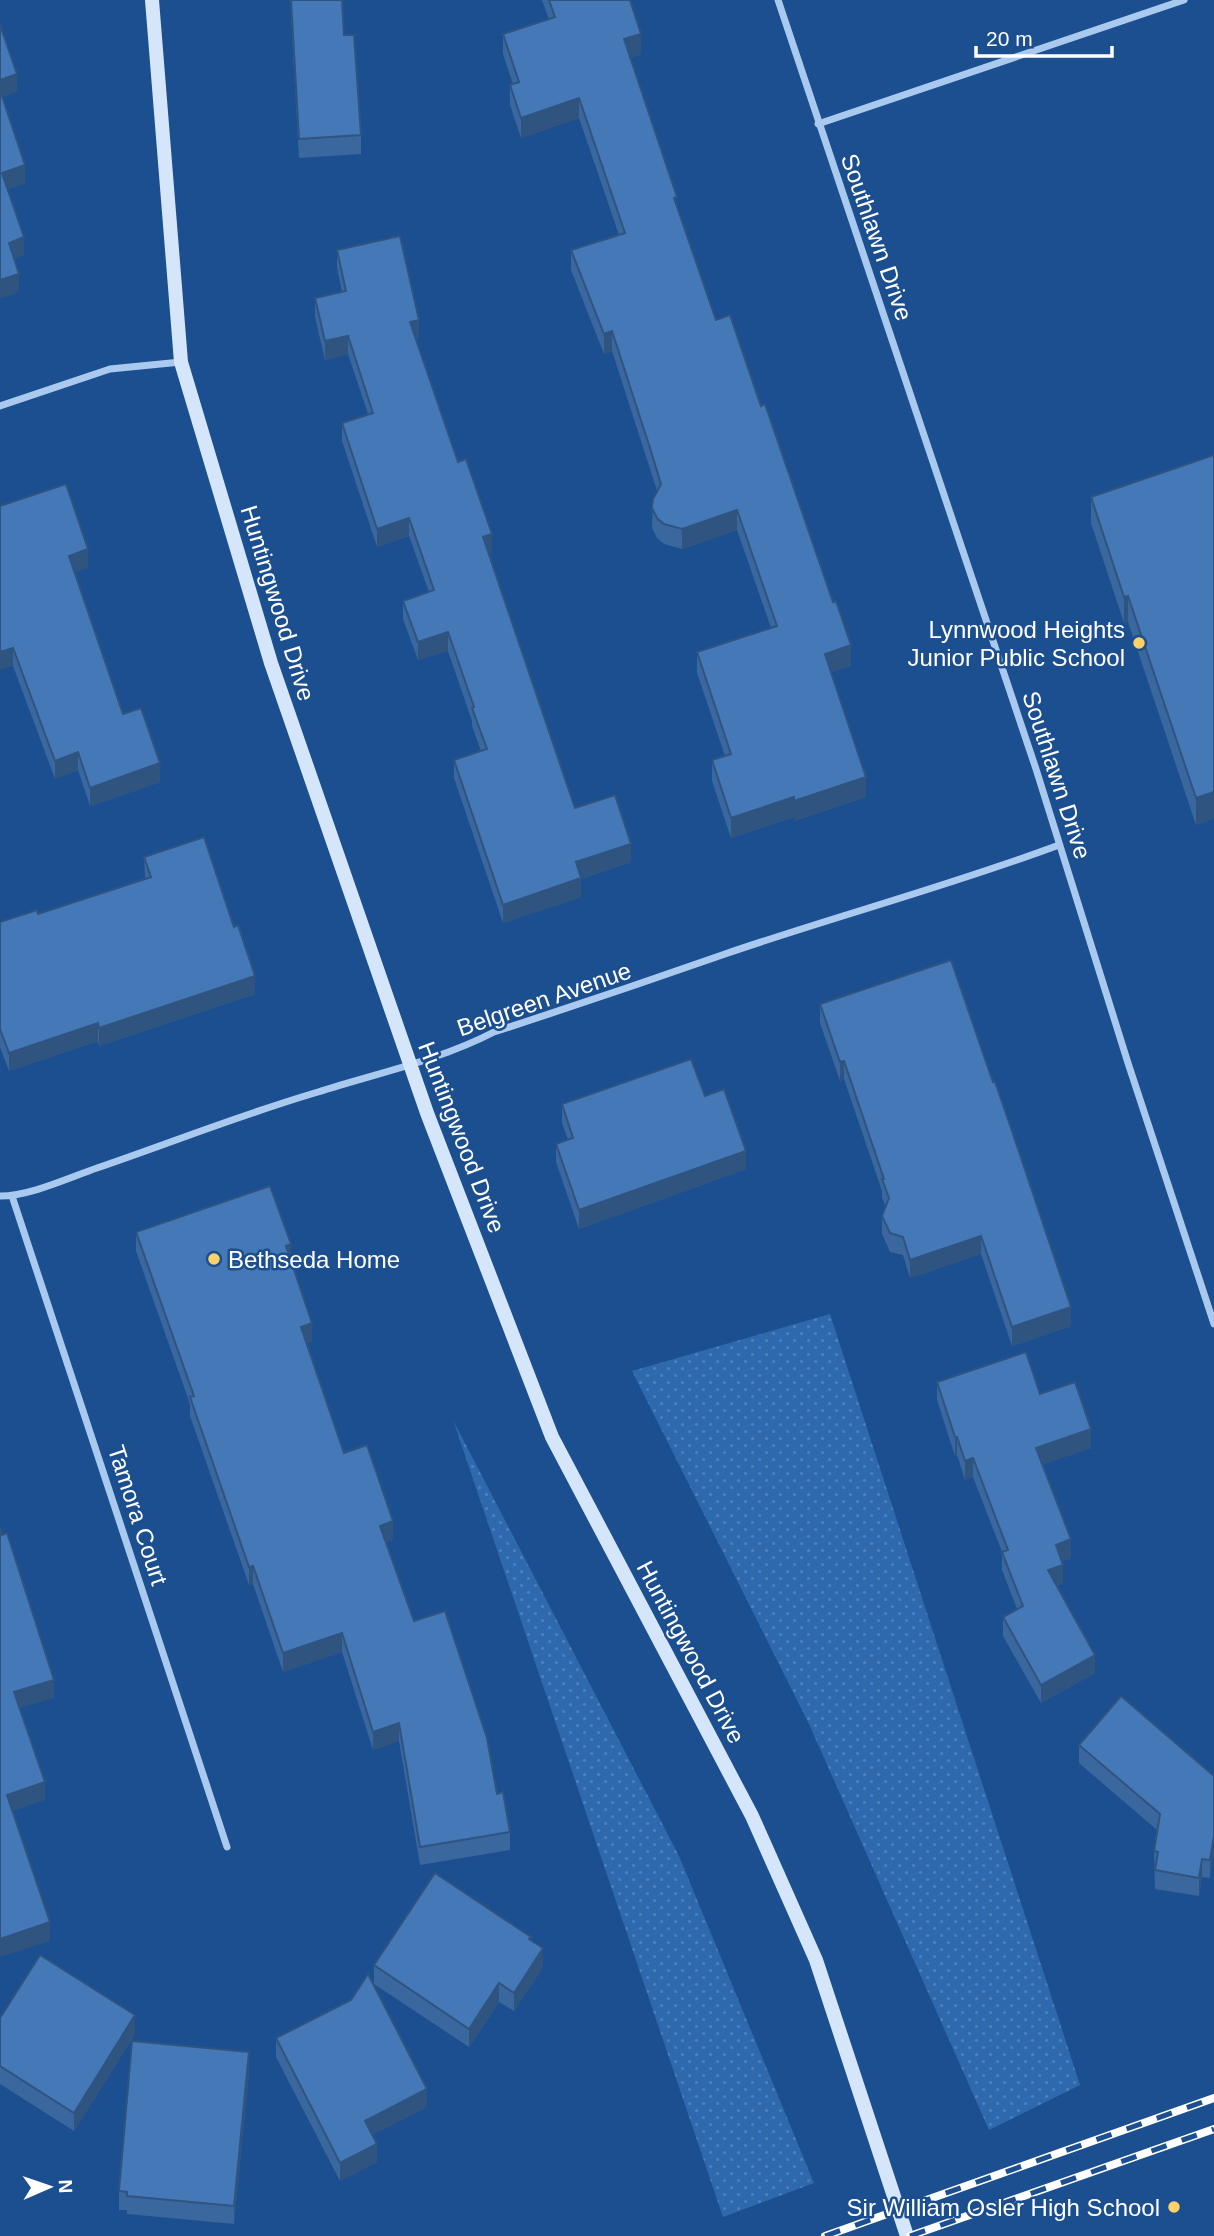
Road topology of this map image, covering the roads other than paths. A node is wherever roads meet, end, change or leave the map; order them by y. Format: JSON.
{"nodes":[{"id":1,"x":152,"y":0,"type":"edge"},
{"id":2,"x":778,"y":0,"type":"edge"},
{"id":3,"x":1184,"y":0,"type":"edge"},
{"id":4,"x":818,"y":124,"type":"junction"},
{"id":5,"x":181,"y":362,"type":"junction"},
{"id":6,"x":0,"y":406,"type":"edge"},
{"id":7,"x":1059,"y":845,"type":"junction"},
{"id":8,"x":411,"y":1066,"type":"junction"},
{"id":9,"x":0,"y":1196,"type":"edge"},
{"id":10,"x":12,"y":1196,"type":"junction"},
{"id":11,"x":1214,"y":1324,"type":"edge"},
{"id":12,"x":227,"y":1847,"type":"dead end"},
{"id":13,"x":907,"y":2236,"type":"edge"}],
"edges":[{"from":1,"to":5,"type":"street","name":"Huntingwood Drive"},
{"from":2,"to":4,"type":"street","name":"Southlawn Drive"},
{"from":3,"to":4,"type":"street"},
{"from":4,"to":7,"type":"street","name":"Southlawn Drive"},
{"from":5,"to":6,"type":"street"},
{"from":5,"to":8,"type":"street","name":"Huntingwood Drive"},
{"from":7,"to":8,"type":"street","name":"Belgreen Avenue"},
{"from":7,"to":11,"type":"street","name":"Southlawn Drive"},
{"from":8,"to":10,"type":"street","name":"Belgreen Avenue"},
{"from":8,"to":13,"type":"street","name":"Huntingwood Drive"},
{"from":9,"to":10,"type":"street","name":"Belgreen Avenue"},
{"from":10,"to":12,"type":"street","name":"Tamora Court"}]}
